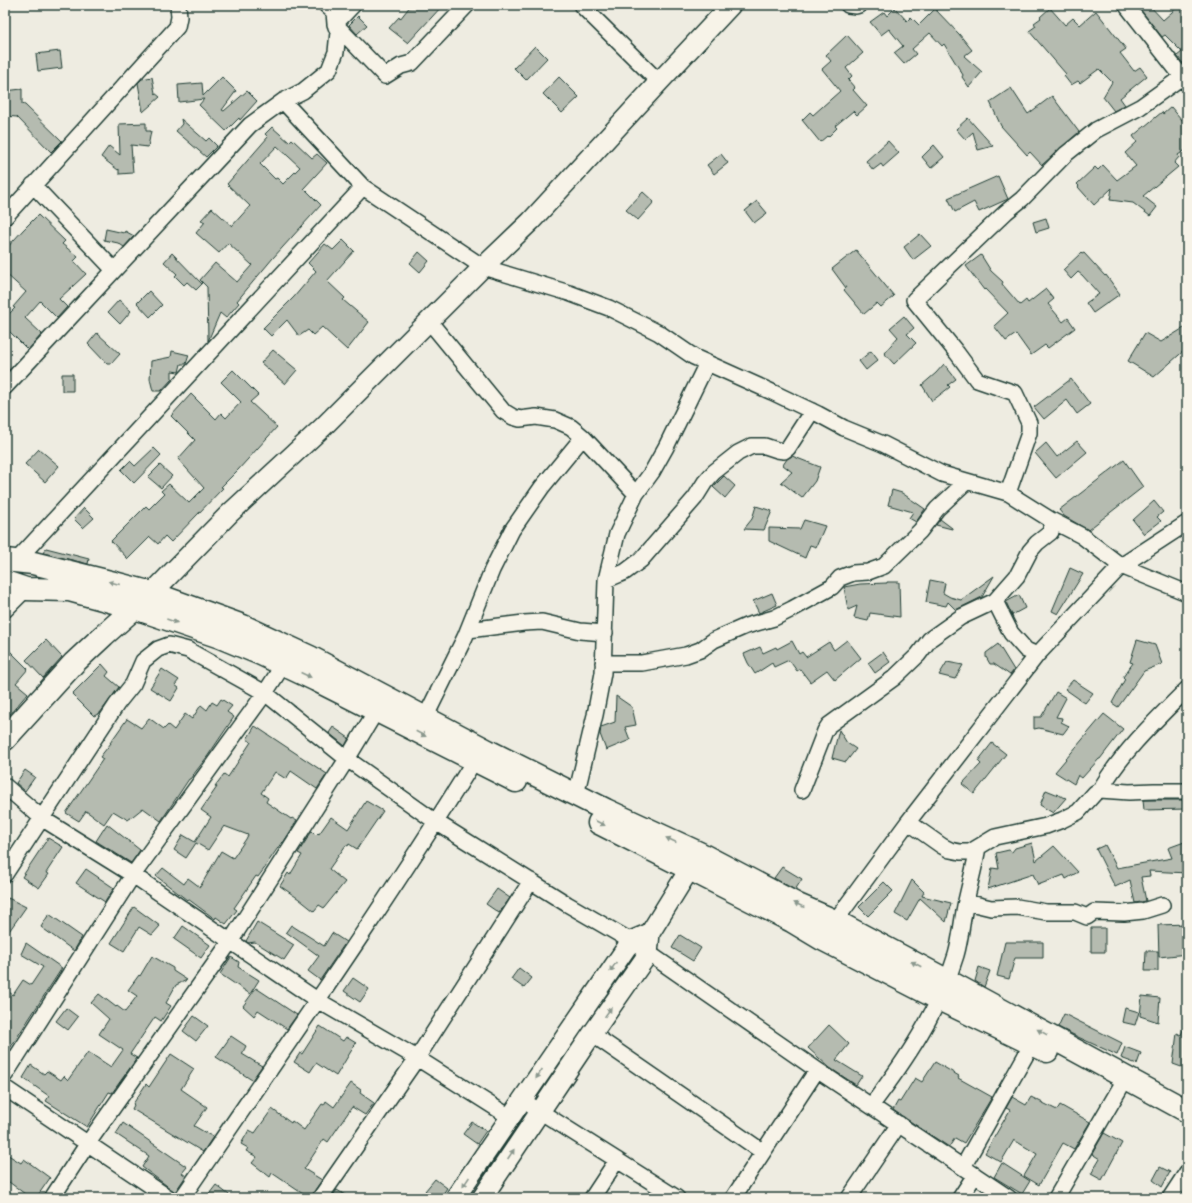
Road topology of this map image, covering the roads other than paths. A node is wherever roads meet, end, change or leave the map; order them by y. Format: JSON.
{"nodes":[{"id":1,"x":178,"y":5,"type":"edge"},
{"id":2,"x":326,"y":5,"type":"edge"},
{"id":3,"x":353,"y":5,"type":"edge"},
{"id":4,"x":467,"y":5,"type":"edge"},
{"id":5,"x":581,"y":5,"type":"edge"},
{"id":6,"x":731,"y":5,"type":"edge"},
{"id":7,"x":848,"y":5,"type":"edge"},
{"id":8,"x":859,"y":5,"type":"edge"},
{"id":9,"x":1126,"y":5,"type":"edge"},
{"id":10,"x":335,"y":24,"type":"junction"},
{"id":11,"x":1184,"y":80,"type":"edge"},
{"id":12,"x":659,"y":82,"type":"junction"},
{"id":13,"x":283,"y":101,"type":"junction"},
{"id":14,"x":33,"y":186,"type":"junction"},
{"id":15,"x":363,"y":187,"type":"junction"},
{"id":16,"x":5,"y":217,"type":"edge"},
{"id":17,"x":483,"y":267,"type":"junction"},
{"id":18,"x":114,"y":270,"type":"junction"},
{"id":19,"x":429,"y":320,"type":"junction"},
{"id":20,"x":707,"y":363,"type":"junction"},
{"id":21,"x":5,"y":387,"type":"edge"},
{"id":22,"x":812,"y":411,"type":"junction"},
{"id":23,"x":583,"y":437,"type":"junction"},
{"id":24,"x":966,"y":482,"type":"junction"},
{"id":25,"x":1008,"y":493,"type":"junction"},
{"id":26,"x":636,"y":494,"type":"junction"},
{"id":27,"x":1050,"y":520,"type":"junction"},
{"id":28,"x":1187,"y":524,"type":"edge"},
{"id":29,"x":10,"y":560,"type":"edge"},
{"id":30,"x":1121,"y":566,"type":"junction"},
{"id":31,"x":606,"y":580,"type":"junction"},
{"id":32,"x":5,"y":582,"type":"edge"},
{"id":33,"x":26,"y":589,"type":"junction"},
{"id":34,"x":152,"y":593,"type":"junction"},
{"id":35,"x":1187,"y":593,"type":"edge"},
{"id":36,"x":994,"y":601,"type":"junction"},
{"id":37,"x":135,"y":608,"type":"junction"},
{"id":38,"x":5,"y":610,"type":"edge"},
{"id":39,"x":468,"y":630,"type":"junction"},
{"id":40,"x":605,"y":633,"type":"junction"},
{"id":41,"x":1037,"y":655,"type":"junction"},
{"id":42,"x":603,"y":664,"type":"junction"},
{"id":43,"x":283,"y":665,"type":"junction"},
{"id":44,"x":1187,"y":689,"type":"edge"},
{"id":45,"x":264,"y":693,"type":"junction"},
{"id":46,"x":376,"y":711,"type":"junction"},
{"id":47,"x":411,"y":716,"type":"junction"},
{"id":48,"x":5,"y":739,"type":"edge"},
{"id":49,"x":347,"y":759,"type":"junction"},
{"id":50,"x":474,"y":761,"type":"junction"},
{"id":51,"x":5,"y":786,"type":"edge"},
{"id":52,"x":802,"y":790,"type":"dead end"},
{"id":53,"x":1100,"y":790,"type":"junction"},
{"id":54,"x":1187,"y":791,"type":"edge"},
{"id":55,"x":576,"y":795,"type":"junction"},
{"id":56,"x":43,"y":819,"type":"junction"},
{"id":57,"x":436,"y":822,"type":"junction"},
{"id":58,"x":908,"y":822,"type":"junction"},
{"id":59,"x":978,"y":847,"type":"junction"},
{"id":60,"x":695,"y":861,"type":"junction"},
{"id":61,"x":5,"y":874,"type":"edge"},
{"id":62,"x":133,"y":875,"type":"junction"},
{"id":63,"x":531,"y":881,"type":"junction"},
{"id":64,"x":966,"y":902,"type":"junction"},
{"id":65,"x":1162,"y":905,"type":"dead end"},
{"id":66,"x":835,"y":921,"type":"junction"},
{"id":67,"x":650,"y":933,"type":"junction"},
{"id":68,"x":822,"y":939,"type":"junction"},
{"id":69,"x":630,"y":941,"type":"junction"},
{"id":70,"x":230,"y":942,"type":"junction"},
{"id":71,"x":648,"y":954,"type":"junction"},
{"id":72,"x":943,"y":989,"type":"junction"},
{"id":73,"x":317,"y":1000,"type":"junction"},
{"id":74,"x":592,"y":1034,"type":"junction"},
{"id":75,"x":1032,"y":1044,"type":"junction"},
{"id":76,"x":417,"y":1058,"type":"junction"},
{"id":77,"x":817,"y":1070,"type":"junction"},
{"id":78,"x":5,"y":1076,"type":"edge"},
{"id":79,"x":5,"y":1088,"type":"edge"},
{"id":80,"x":1120,"y":1088,"type":"junction"},
{"id":81,"x":522,"y":1100,"type":"junction"},
{"id":82,"x":871,"y":1106,"type":"junction"},
{"id":83,"x":1187,"y":1111,"type":"edge"},
{"id":84,"x":539,"y":1112,"type":"junction"},
{"id":85,"x":510,"y":1117,"type":"junction"},
{"id":86,"x":899,"y":1124,"type":"junction"},
{"id":87,"x":1187,"y":1124,"type":"edge"},
{"id":88,"x":88,"y":1143,"type":"junction"},
{"id":89,"x":763,"y":1152,"type":"junction"},
{"id":90,"x":617,"y":1160,"type":"junction"},
{"id":91,"x":963,"y":1167,"type":"junction"},
{"id":92,"x":1187,"y":1172,"type":"edge"},
{"id":93,"x":975,"y":1175,"type":"junction"},
{"id":94,"x":52,"y":1198,"type":"edge"},
{"id":95,"x":169,"y":1198,"type":"edge"},
{"id":96,"x":182,"y":1198,"type":"edge"},
{"id":97,"x":320,"y":1198,"type":"edge"},
{"id":98,"x":455,"y":1198,"type":"edge"},
{"id":99,"x":482,"y":1198,"type":"edge"},
{"id":100,"x":592,"y":1198,"type":"edge"},
{"id":101,"x":677,"y":1198,"type":"edge"},
{"id":102,"x":733,"y":1198,"type":"edge"},
{"id":103,"x":849,"y":1198,"type":"edge"},
{"id":104,"x":960,"y":1198,"type":"edge"},
{"id":105,"x":1009,"y":1198,"type":"edge"},
{"id":106,"x":1056,"y":1198,"type":"edge"},
{"id":107,"x":1170,"y":1198,"type":"edge"}],
"edges":[{"from":1,"to":14,"type":"street"},
{"from":2,"to":10,"type":"street"},
{"from":3,"to":10,"type":"street"},
{"from":4,"to":10,"type":"street"},
{"from":5,"to":12,"type":"street"},
{"from":6,"to":12,"type":"street"},
{"from":7,"to":8,"type":"street"},
{"from":9,"to":11,"type":"street"},
{"from":10,"to":13,"type":"street"},
{"from":11,"to":25,"type":"street"},
{"from":12,"to":17,"type":"street"},
{"from":13,"to":15,"type":"street"},
{"from":13,"to":18,"type":"street"},
{"from":14,"to":16,"type":"street"},
{"from":14,"to":18,"type":"street"},
{"from":15,"to":17,"type":"street"},
{"from":15,"to":29,"type":"street"},
{"from":17,"to":19,"type":"street"},
{"from":17,"to":20,"type":"street"},
{"from":18,"to":21,"type":"street"},
{"from":19,"to":23,"type":"street"},
{"from":19,"to":34,"type":"street"},
{"from":20,"to":22,"type":"street"},
{"from":20,"to":26,"type":"street"},
{"from":22,"to":24,"type":"street"},
{"from":22,"to":31,"type":"street"},
{"from":23,"to":26,"type":"street"},
{"from":23,"to":39,"type":"street"},
{"from":24,"to":25,"type":"street"},
{"from":24,"to":42,"type":"street"},
{"from":25,"to":27,"type":"street"},
{"from":26,"to":31,"type":"street"},
{"from":27,"to":30,"type":"street"},
{"from":27,"to":36,"type":"street"},
{"from":28,"to":30,"type":"street"},
{"from":34,"to":29,"type":"main road","one_way":true},
{"from":30,"to":35,"type":"street"},
{"from":30,"to":41,"type":"street"},
{"from":31,"to":40,"type":"street"},
{"from":32,"to":33,"type":"main road"},
{"from":33,"to":37,"type":"main road"},
{"from":33,"to":38,"type":"street"},
{"from":34,"to":37,"type":"main road"},
{"from":34,"to":47,"type":"main road"},
{"from":36,"to":41,"type":"street"},
{"from":36,"to":52,"type":"street"},
{"from":37,"to":43,"type":"main road","one_way":true},
{"from":37,"to":48,"type":"main road"},
{"from":39,"to":40,"type":"street"},
{"from":39,"to":47,"type":"street"},
{"from":40,"to":42,"type":"street"},
{"from":41,"to":58,"type":"street"},
{"from":42,"to":55,"type":"street"},
{"from":43,"to":45,"type":"street"},
{"from":43,"to":46,"type":"main road","one_way":true},
{"from":44,"to":53,"type":"street"},
{"from":45,"to":49,"type":"street"},
{"from":45,"to":56,"type":"street"},
{"from":45,"to":62,"type":"street"},
{"from":46,"to":47,"type":"main road"},
{"from":46,"to":49,"type":"street"},
{"from":47,"to":50,"type":"main road","one_way":true},
{"from":47,"to":55,"type":"main road"},
{"from":49,"to":57,"type":"street"},
{"from":49,"to":70,"type":"street"},
{"from":50,"to":57,"type":"street"},
{"from":50,"to":60,"type":"main road","one_way":true},
{"from":51,"to":56,"type":"street"},
{"from":53,"to":54,"type":"street"},
{"from":53,"to":59,"type":"street"},
{"from":60,"to":55,"type":"main road","one_way":true},
{"from":56,"to":61,"type":"street"},
{"from":56,"to":62,"type":"street"},
{"from":57,"to":63,"type":"street"},
{"from":57,"to":73,"type":"street"},
{"from":58,"to":59,"type":"street"},
{"from":58,"to":66,"type":"street"},
{"from":59,"to":64,"type":"street"},
{"from":66,"to":60,"type":"main road","one_way":true},
{"from":60,"to":67,"type":"street"},
{"from":60,"to":68,"type":"main road"},
{"from":62,"to":70,"type":"street"},
{"from":62,"to":78,"type":"street"},
{"from":63,"to":69,"type":"street"},
{"from":63,"to":76,"type":"street"},
{"from":64,"to":65,"type":"street"},
{"from":64,"to":72,"type":"street"},
{"from":66,"to":68,"type":"street"},
{"from":72,"to":66,"type":"main road","one_way":true},
{"from":67,"to":69,"type":"street"},
{"from":67,"to":71,"type":"street"},
{"from":68,"to":72,"type":"main road"},
{"from":69,"to":71,"type":"street"},
{"from":69,"to":81,"type":"street","one_way":true},
{"from":70,"to":73,"type":"street"},
{"from":70,"to":88,"type":"street"},
{"from":74,"to":71,"type":"street","one_way":true},
{"from":71,"to":77,"type":"street"},
{"from":72,"to":75,"type":"main road"},
{"from":72,"to":82,"type":"street"},
{"from":83,"to":72,"type":"main road","one_way":true},
{"from":73,"to":76,"type":"street"},
{"from":73,"to":96,"type":"street"},
{"from":74,"to":84,"type":"street"},
{"from":74,"to":89,"type":"street"},
{"from":75,"to":80,"type":"main road"},
{"from":75,"to":91,"type":"street"},
{"from":76,"to":85,"type":"street"},
{"from":76,"to":97,"type":"street"},
{"from":77,"to":82,"type":"street"},
{"from":77,"to":89,"type":"street"},
{"from":79,"to":88,"type":"street"},
{"from":80,"to":87,"type":"main road"},
{"from":80,"to":106,"type":"street"},
{"from":81,"to":84,"type":"street"},
{"from":81,"to":85,"type":"street"},
{"from":82,"to":86,"type":"street"},
{"from":84,"to":90,"type":"street"},
{"from":99,"to":84,"type":"street","one_way":true},
{"from":85,"to":98,"type":"street","one_way":true},
{"from":86,"to":91,"type":"street"},
{"from":86,"to":103,"type":"street"},
{"from":88,"to":94,"type":"street"},
{"from":88,"to":95,"type":"street"},
{"from":89,"to":102,"type":"street"},
{"from":90,"to":100,"type":"street"},
{"from":90,"to":101,"type":"street"},
{"from":91,"to":93,"type":"street"},
{"from":92,"to":107,"type":"street"},
{"from":93,"to":104,"type":"street"},
{"from":93,"to":105,"type":"street"}]}
